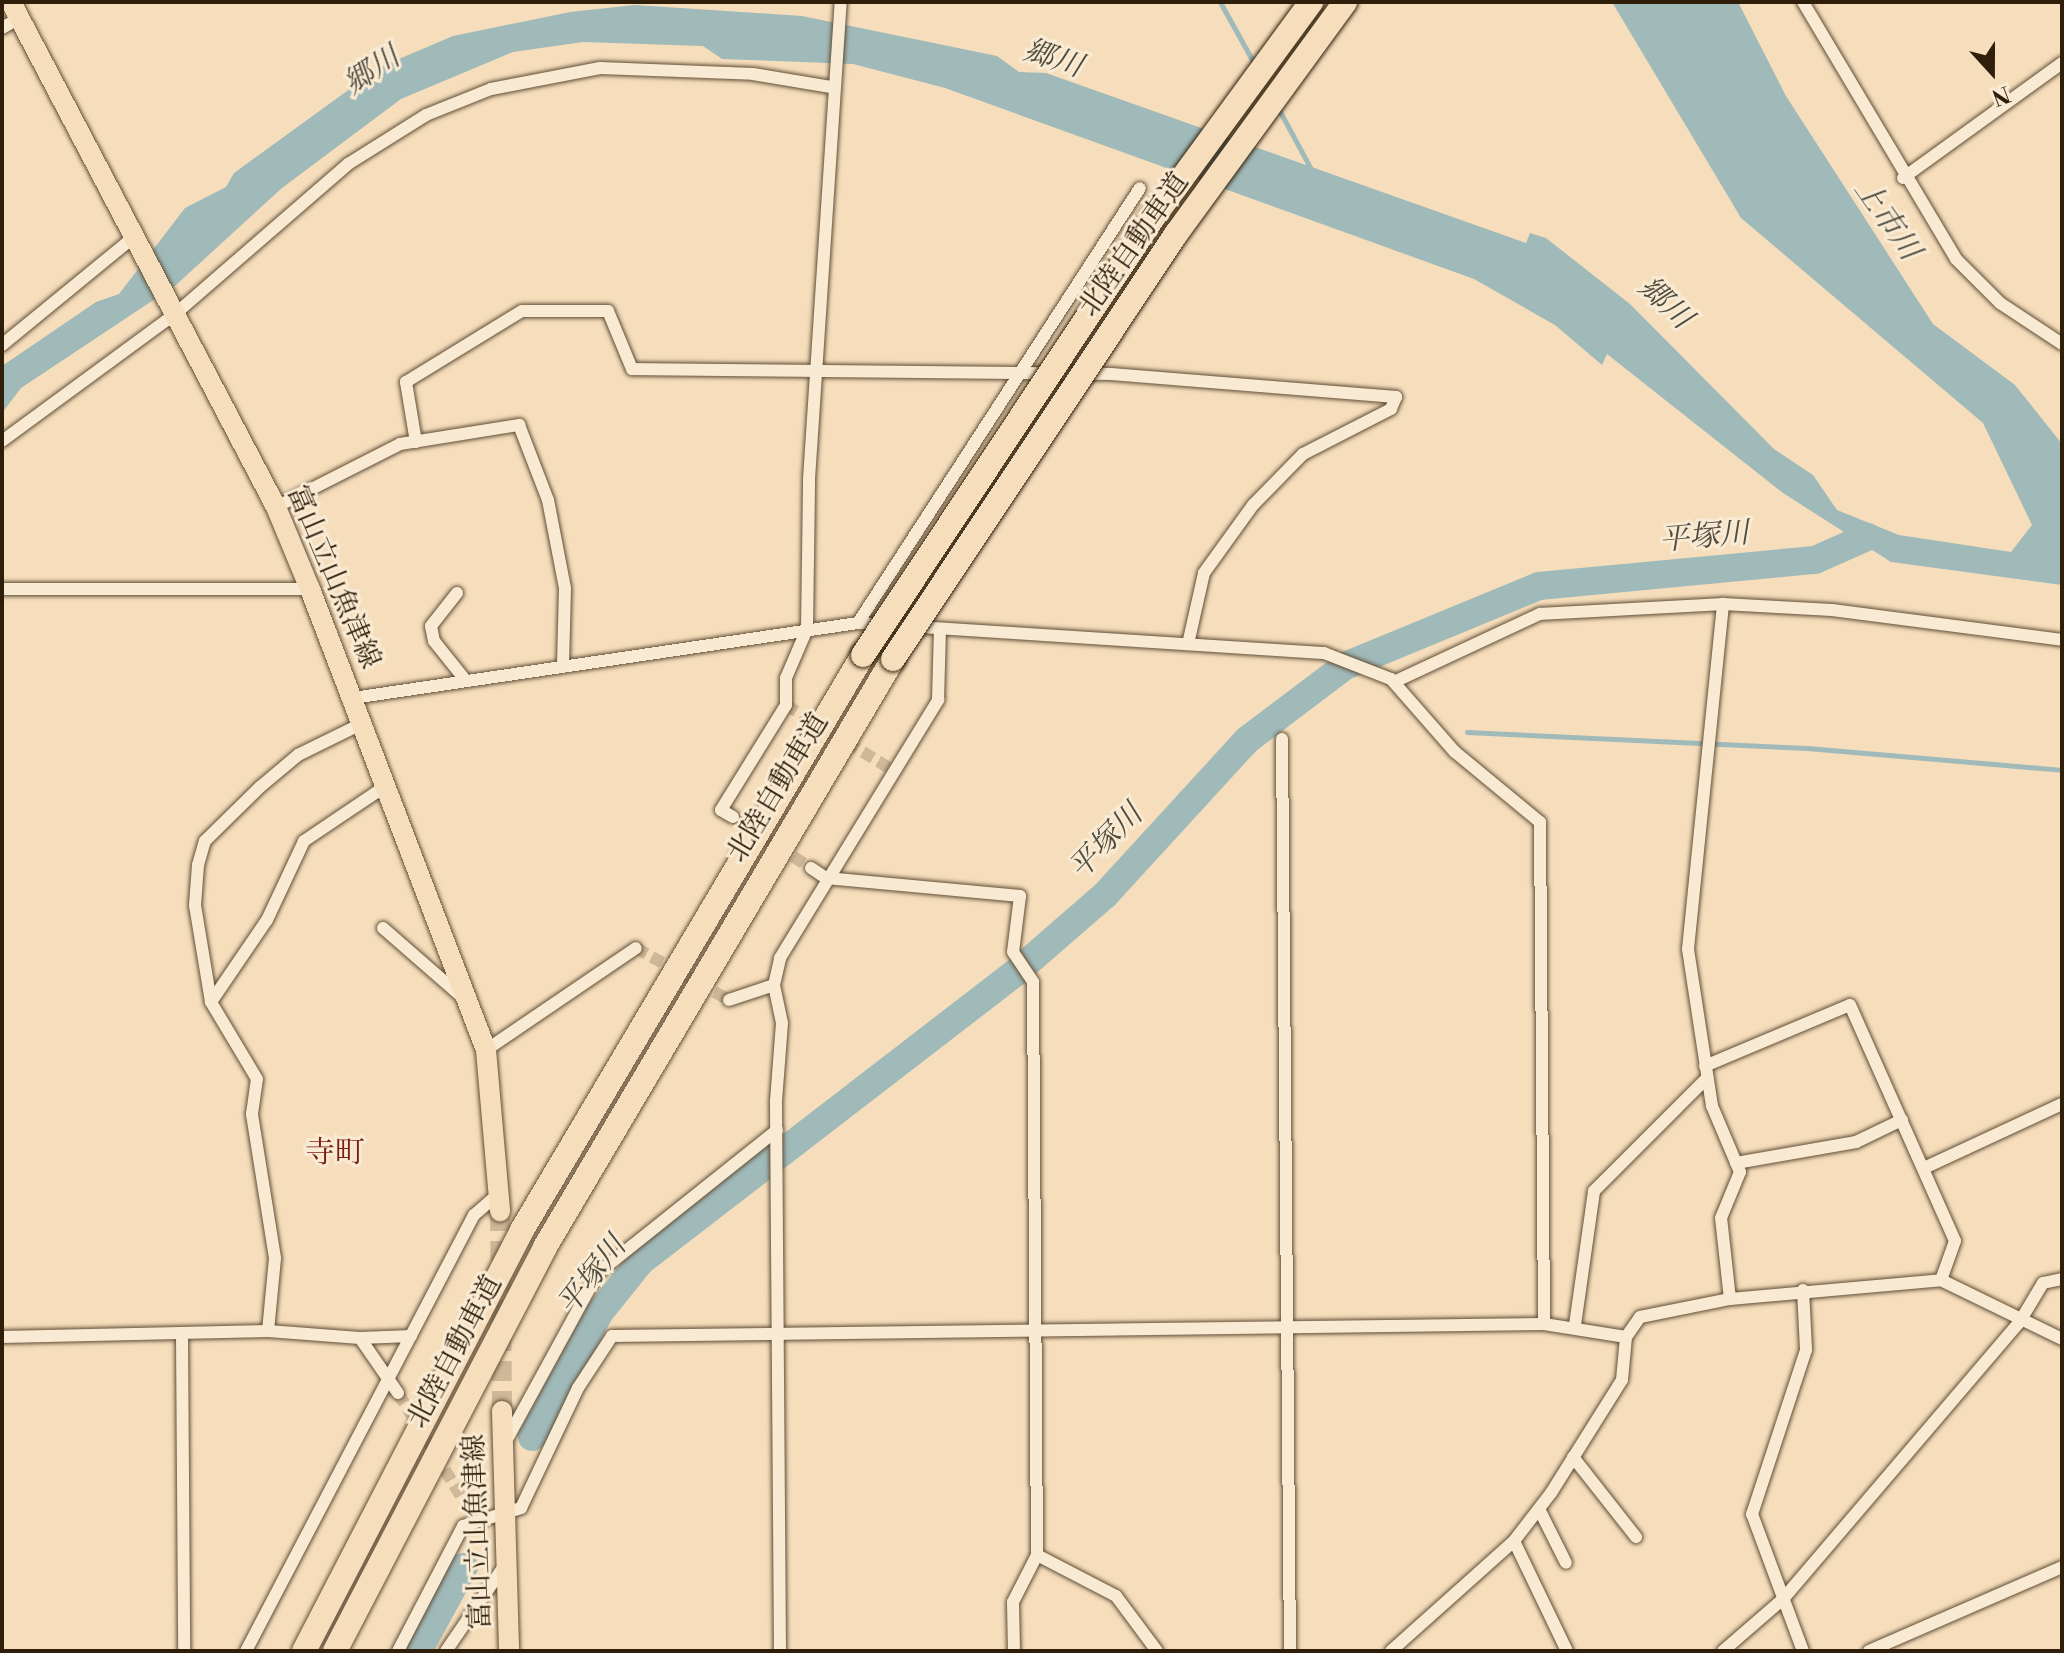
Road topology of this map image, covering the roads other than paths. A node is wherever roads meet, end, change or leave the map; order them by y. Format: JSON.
{"nodes":[{"id":1,"x":841,"y":2,"type":"edge"},
{"id":2,"x":1311,"y":2,"type":"edge"},
{"id":3,"x":1345,"y":2,"type":"edge"},
{"id":4,"x":1803,"y":2,"type":"edge"},
{"id":5,"x":11,"y":16,"type":"edge"},
{"id":6,"x":2062,"y":63,"type":"edge"},
{"id":7,"x":831,"y":84,"type":"junction"},
{"id":8,"x":1903,"y":178,"type":"junction"},
{"id":9,"x":1140,"y":188,"type":"dead end"},
{"id":10,"x":134,"y":237,"type":"junction"},
{"id":11,"x":173,"y":309,"type":"junction"},
{"id":12,"x":2062,"y":344,"type":"edge"},
{"id":13,"x":2,"y":345,"type":"edge"},
{"id":14,"x":816,"y":370,"type":"junction"},
{"id":15,"x":1019,"y":372,"type":"junction"},
{"id":16,"x":2,"y":441,"type":"edge"},
{"id":17,"x":416,"y":442,"type":"junction"},
{"id":18,"x":276,"y":507,"type":"junction"},
{"id":19,"x":2,"y":589,"type":"edge"},
{"id":20,"x":310,"y":589,"type":"junction"},
{"id":21,"x":457,"y":593,"type":"dead end"},
{"id":22,"x":1723,"y":604,"type":"junction"},
{"id":23,"x":858,"y":623,"type":"junction"},
{"id":24,"x":807,"y":629,"type":"junction"},
{"id":25,"x":940,"y":629,"type":"junction"},
{"id":26,"x":2062,"y":640,"type":"edge"},
{"id":27,"x":1188,"y":644,"type":"junction"},
{"id":28,"x":563,"y":667,"type":"junction"},
{"id":29,"x":1390,"y":680,"type":"junction"},
{"id":30,"x":466,"y":681,"type":"junction"},
{"id":31,"x":353,"y":698,"type":"junction"},
{"id":32,"x":361,"y":724,"type":"junction"},
{"id":33,"x":1282,"y":739,"type":"dead end"},
{"id":34,"x":384,"y":787,"type":"junction"},
{"id":35,"x":733,"y":817,"type":"dead end"},
{"id":36,"x":811,"y":868,"type":"tunnel mouth"},
{"id":37,"x":826,"y":878,"type":"junction"},
{"id":38,"x":383,"y":928,"type":"dead end"},
{"id":39,"x":636,"y":948,"type":"dead end"},
{"id":40,"x":774,"y":985,"type":"junction"},
{"id":41,"x":729,"y":1000,"type":"dead end"},
{"id":42,"x":211,"y":1002,"type":"junction"},
{"id":43,"x":467,"y":1002,"type":"junction"},
{"id":44,"x":486,"y":1050,"type":"junction"},
{"id":45,"x":1706,"y":1072,"type":"junction"},
{"id":46,"x":2062,"y":1104,"type":"edge"},
{"id":47,"x":1902,"y":1120,"type":"junction"},
{"id":48,"x":777,"y":1130,"type":"junction"},
{"id":49,"x":1736,"y":1163,"type":"junction"},
{"id":50,"x":1924,"y":1168,"type":"junction"},
{"id":51,"x":499,"y":1202,"type":"joint"},
{"id":52,"x":2062,"y":1279,"type":"edge"},
{"id":53,"x":1941,"y":1280,"type":"junction"},
{"id":54,"x":1803,"y":1290,"type":"junction"},
{"id":55,"x":1730,"y":1299,"type":"junction"},
{"id":56,"x":2019,"y":1323,"type":"junction"},
{"id":57,"x":1544,"y":1324,"type":"junction"},
{"id":58,"x":1575,"y":1325,"type":"junction"},
{"id":59,"x":1286,"y":1330,"type":"junction"},
{"id":60,"x":268,"y":1331,"type":"junction"},
{"id":61,"x":1030,"y":1333,"type":"junction"},
{"id":62,"x":182,"y":1335,"type":"junction"},
{"id":63,"x":411,"y":1336,"type":"junction"},
{"id":64,"x":2,"y":1337,"type":"edge"},
{"id":65,"x":779,"y":1337,"type":"junction"},
{"id":66,"x":1626,"y":1337,"type":"junction"},
{"id":67,"x":360,"y":1338,"type":"junction"},
{"id":68,"x":2062,"y":1339,"type":"edge"},
{"id":69,"x":387,"y":1381,"type":"junction"},
{"id":70,"x":398,"y":1393,"type":"tunnel mouth"},
{"id":71,"x":502,"y":1411,"type":"tunnel mouth"},
{"id":72,"x":503,"y":1445,"type":"junction"},
{"id":73,"x":1573,"y":1457,"type":"junction"},
{"id":74,"x":1539,"y":1509,"type":"junction"},
{"id":75,"x":507,"y":1518,"type":"junction"},
{"id":76,"x":1636,"y":1537,"type":"dead end"},
{"id":77,"x":1514,"y":1541,"type":"junction"},
{"id":78,"x":1037,"y":1555,"type":"junction"},
{"id":79,"x":507,"y":1562,"type":"junction"},
{"id":80,"x":1566,"y":1563,"type":"dead end"},
{"id":81,"x":2062,"y":1567,"type":"edge"},
{"id":82,"x":1783,"y":1599,"type":"junction"},
{"id":83,"x":1409,"y":1637,"type":"junction"},
{"id":84,"x":184,"y":1651,"type":"edge"},
{"id":85,"x":246,"y":1651,"type":"edge"},
{"id":86,"x":304,"y":1651,"type":"edge"},
{"id":87,"x":335,"y":1651,"type":"edge"},
{"id":88,"x":398,"y":1651,"type":"edge"},
{"id":89,"x":446,"y":1651,"type":"edge"},
{"id":90,"x":509,"y":1651,"type":"edge"},
{"id":91,"x":780,"y":1651,"type":"edge"},
{"id":92,"x":1014,"y":1651,"type":"edge"},
{"id":93,"x":1157,"y":1651,"type":"edge"},
{"id":94,"x":1290,"y":1651,"type":"edge"},
{"id":95,"x":1391,"y":1651,"type":"edge"},
{"id":96,"x":1414,"y":1651,"type":"edge"},
{"id":97,"x":1567,"y":1651,"type":"edge"},
{"id":98,"x":1723,"y":1651,"type":"edge"},
{"id":99,"x":1803,"y":1651,"type":"edge"},
{"id":100,"x":1869,"y":1651,"type":"edge"}],
"edges":[{"from":1,"to":7,"type":"street"},
{"from":2,"to":86,"type":"highway","name":"北陸自動車道","bridge":true},
{"from":3,"to":87,"type":"highway","name":"北陸自動車道","bridge":true},
{"from":4,"to":8,"type":"street"},
{"from":5,"to":10,"type":"main road","name":"富山立山魚津線"},
{"from":6,"to":8,"type":"street"},
{"from":7,"to":11,"type":"street"},
{"from":7,"to":14,"type":"street"},
{"from":8,"to":12,"type":"street"},
{"from":9,"to":15,"type":"street"},
{"from":10,"to":11,"type":"main road","name":"富山立山魚津線"},
{"from":10,"to":13,"type":"street"},
{"from":11,"to":16,"type":"street"},
{"from":11,"to":18,"type":"main road","name":"富山立山魚津線"},
{"from":14,"to":15,"type":"street"},
{"from":14,"to":17,"type":"street"},
{"from":14,"to":24,"type":"street"},
{"from":15,"to":23,"type":"street"},
{"from":15,"to":27,"type":"street"},
{"from":17,"to":18,"type":"street"},
{"from":17,"to":28,"type":"street"},
{"from":18,"to":20,"type":"main road","name":"富山立山魚津線"},
{"from":19,"to":20,"type":"street"},
{"from":20,"to":31,"type":"main road","name":"富山立山魚津線"},
{"from":21,"to":30,"type":"street"},
{"from":22,"to":26,"type":"street"},
{"from":22,"to":29,"type":"street"},
{"from":22,"to":45,"type":"street"},
{"from":23,"to":24,"type":"street"},
{"from":23,"to":25,"type":"street"},
{"from":24,"to":28,"type":"street"},
{"from":24,"to":35,"type":"street"},
{"from":25,"to":27,"type":"street"},
{"from":25,"to":37,"type":"street"},
{"from":27,"to":29,"type":"street"},
{"from":28,"to":30,"type":"street"},
{"from":29,"to":57,"type":"street"},
{"from":30,"to":31,"type":"street"},
{"from":31,"to":32,"type":"main road","name":"富山立山魚津線"},
{"from":32,"to":34,"type":"main road","name":"富山立山魚津線"},
{"from":32,"to":42,"type":"street"},
{"from":33,"to":59,"type":"street"},
{"from":34,"to":42,"type":"street"},
{"from":34,"to":43,"type":"main road","name":"富山立山魚津線"},
{"from":36,"to":37,"type":"street"},
{"from":37,"to":40,"type":"street"},
{"from":37,"to":61,"type":"street"},
{"from":38,"to":43,"type":"street"},
{"from":39,"to":44,"type":"street"},
{"from":40,"to":41,"type":"street"},
{"from":40,"to":48,"type":"street"},
{"from":42,"to":60,"type":"street"},
{"from":43,"to":44,"type":"main road","name":"富山立山魚津線"},
{"from":44,"to":51,"type":"main road","name":"富山立山魚津線"},
{"from":45,"to":47,"type":"street"},
{"from":45,"to":49,"type":"street"},
{"from":45,"to":58,"type":"street"},
{"from":46,"to":50,"type":"street"},
{"from":47,"to":49,"type":"street"},
{"from":47,"to":50,"type":"street"},
{"from":48,"to":65,"type":"street"},
{"from":48,"to":72,"type":"street"},
{"from":49,"to":55,"type":"street"},
{"from":50,"to":53,"type":"street"},
{"from":51,"to":63,"type":"street"},
{"from":52,"to":56,"type":"street"},
{"from":53,"to":54,"type":"street"},
{"from":53,"to":56,"type":"street"},
{"from":54,"to":55,"type":"street"},
{"from":54,"to":82,"type":"street"},
{"from":55,"to":66,"type":"street"},
{"from":56,"to":68,"type":"street"},
{"from":56,"to":82,"type":"street"},
{"from":57,"to":58,"type":"street"},
{"from":57,"to":59,"type":"street"},
{"from":58,"to":66,"type":"street"},
{"from":59,"to":61,"type":"street"},
{"from":59,"to":94,"type":"street"},
{"from":60,"to":62,"type":"street"},
{"from":60,"to":67,"type":"street"},
{"from":61,"to":65,"type":"street"},
{"from":61,"to":78,"type":"street"},
{"from":62,"to":64,"type":"street"},
{"from":62,"to":84,"type":"street"},
{"from":63,"to":67,"type":"street"},
{"from":63,"to":69,"type":"street"},
{"from":65,"to":75,"type":"street"},
{"from":65,"to":91,"type":"street"},
{"from":66,"to":73,"type":"street"},
{"from":67,"to":69,"type":"street"},
{"from":69,"to":70,"type":"street"},
{"from":69,"to":85,"type":"street"},
{"from":71,"to":72,"type":"main road","name":"富山立山魚津線"},
{"from":72,"to":75,"type":"main road","name":"富山立山魚津線"},
{"from":73,"to":74,"type":"street"},
{"from":73,"to":76,"type":"street"},
{"from":74,"to":77,"type":"street"},
{"from":74,"to":80,"type":"street"},
{"from":75,"to":79,"type":"main road","name":"富山立山魚津線"},
{"from":75,"to":88,"type":"street"},
{"from":77,"to":83,"type":"street"},
{"from":77,"to":97,"type":"street"},
{"from":78,"to":92,"type":"street"},
{"from":78,"to":93,"type":"street"},
{"from":79,"to":89,"type":"street"},
{"from":79,"to":90,"type":"main road","name":"富山立山魚津線"},
{"from":81,"to":100,"type":"street"},
{"from":82,"to":98,"type":"street"},
{"from":82,"to":99,"type":"street"},
{"from":83,"to":95,"type":"street"},
{"from":83,"to":96,"type":"street"}]}
